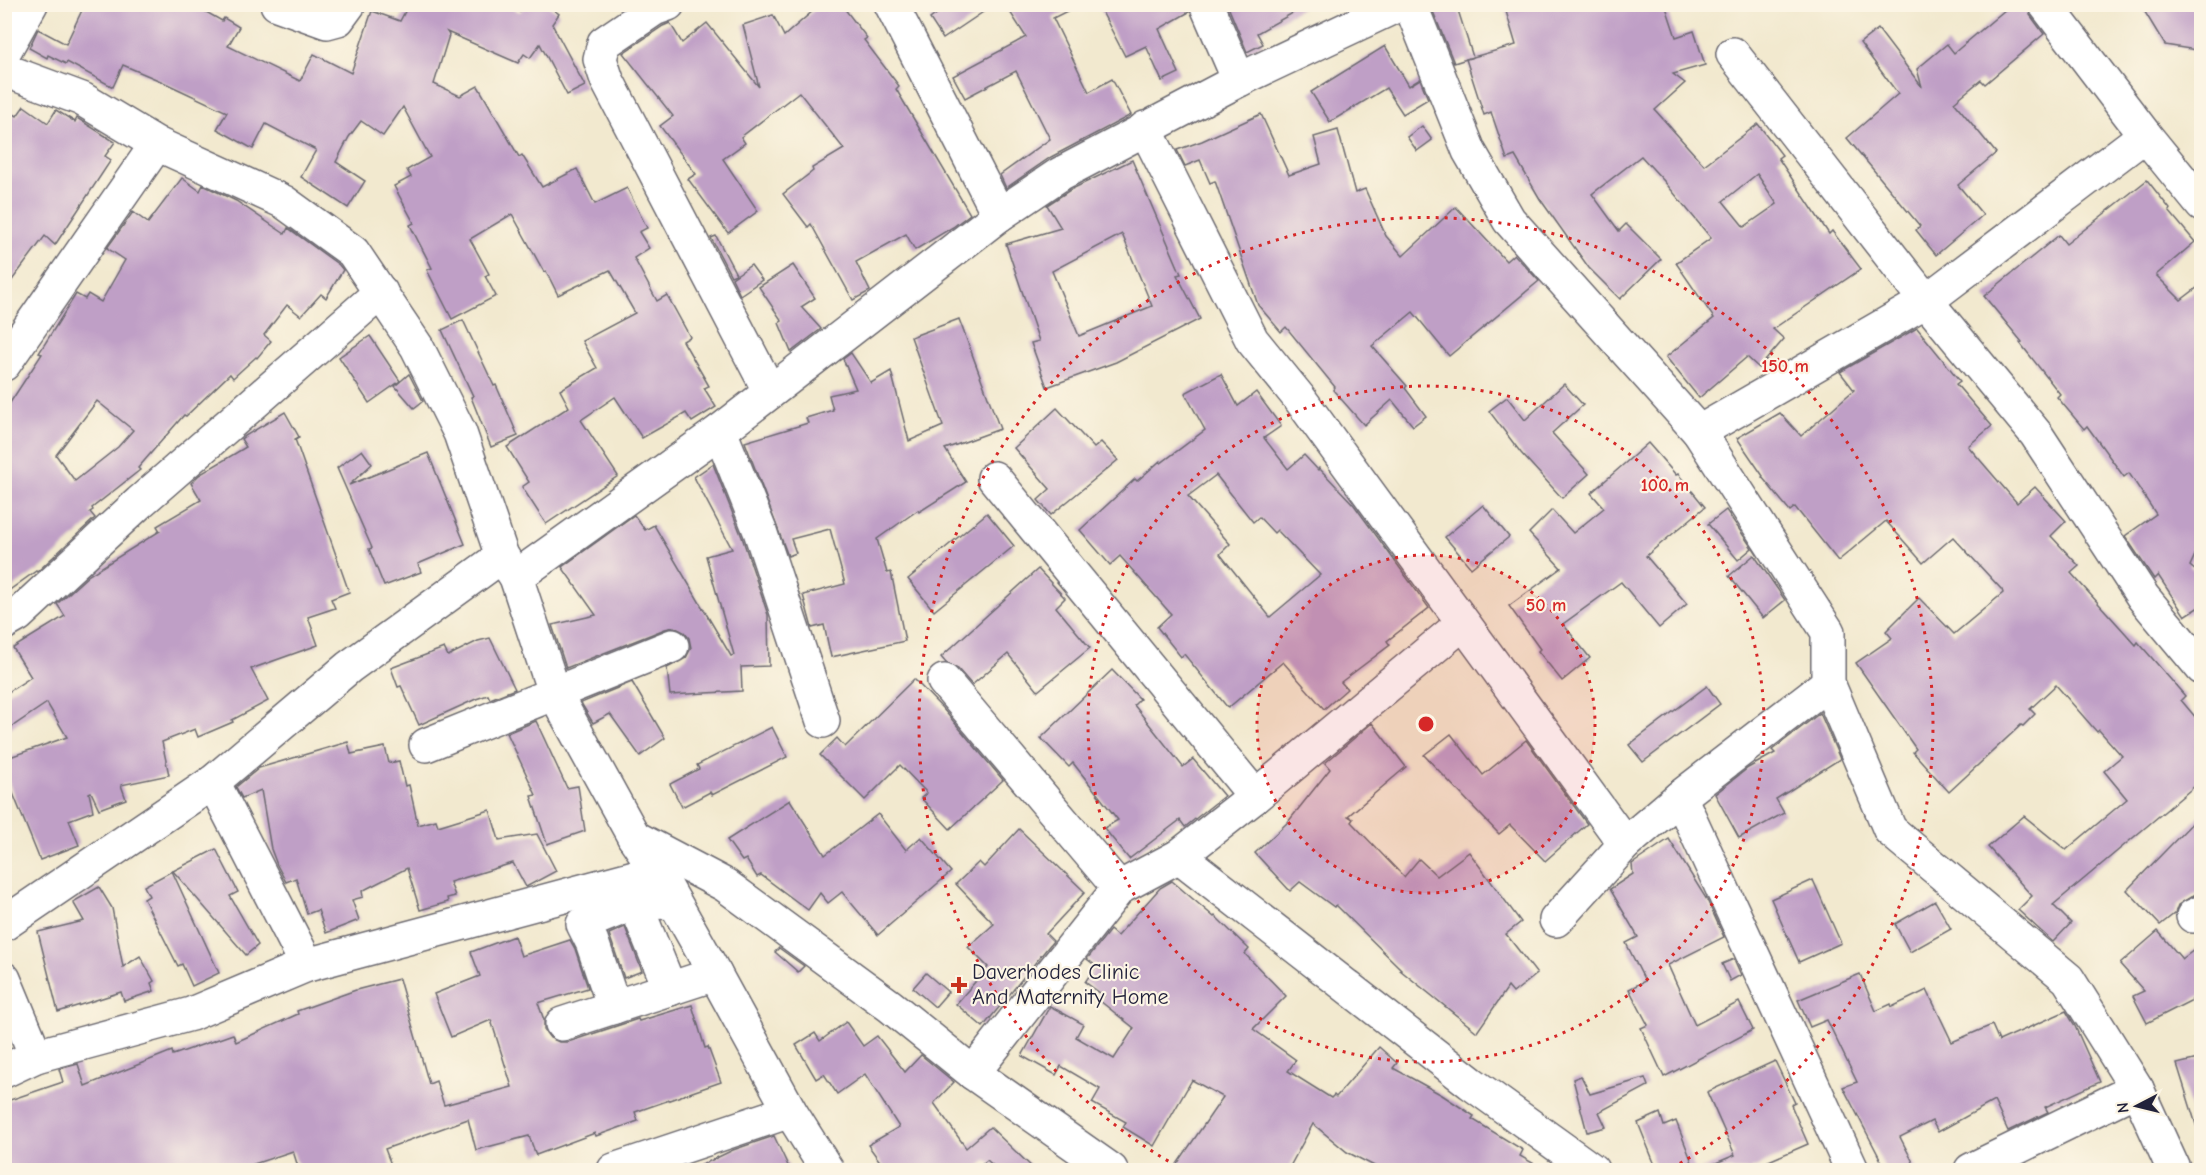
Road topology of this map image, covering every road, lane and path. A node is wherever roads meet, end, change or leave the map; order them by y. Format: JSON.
{"nodes":[{"id":1,"x":31,"y":4,"type":"edge"},
{"id":2,"x":277,"y":4,"type":"edge"},
{"id":3,"x":349,"y":4,"type":"edge"},
{"id":4,"x":668,"y":4,"type":"edge"},
{"id":5,"x":891,"y":4,"type":"edge"},
{"id":6,"x":1206,"y":4,"type":"edge"},
{"id":7,"x":1400,"y":4,"type":"edge"},
{"id":8,"x":1410,"y":4,"type":"edge"},
{"id":9,"x":2046,"y":4,"type":"edge"},
{"id":10,"x":4,"y":52,"type":"edge"},
{"id":11,"x":1733,"y":54,"type":"dead end"},
{"id":12,"x":4,"y":70,"type":"edge"},
{"id":13,"x":1239,"y":80,"type":"junction"},
{"id":14,"x":1145,"y":128,"type":"junction"},
{"id":15,"x":2145,"y":135,"type":"junction"},
{"id":16,"x":157,"y":144,"type":"junction"},
{"id":17,"x":2202,"y":205,"type":"edge"},
{"id":18,"x":999,"y":215,"type":"junction"},
{"id":19,"x":381,"y":292,"type":"junction"},
{"id":20,"x":1926,"y":301,"type":"junction"},
{"id":21,"x":4,"y":364,"type":"edge"},
{"id":22,"x":770,"y":392,"type":"junction"},
{"id":23,"x":720,"y":431,"type":"junction"},
{"id":24,"x":1700,"y":432,"type":"junction"},
{"id":25,"x":993,"y":478,"type":"dead end"},
{"id":26,"x":509,"y":567,"type":"junction"},
{"id":27,"x":4,"y":623,"type":"edge"},
{"id":28,"x":1462,"y":624,"type":"junction"},
{"id":29,"x":672,"y":646,"type":"dead end"},
{"id":30,"x":2199,"y":660,"type":"edge"},
{"id":31,"x":944,"y":681,"type":"dead end"},
{"id":32,"x":1828,"y":683,"type":"junction"},
{"id":33,"x":554,"y":692,"type":"junction"},
{"id":34,"x":823,"y":721,"type":"dead end"},
{"id":35,"x":426,"y":745,"type":"dead end"},
{"id":36,"x":213,"y":782,"type":"junction"},
{"id":37,"x":1680,"y":797,"type":"junction"},
{"id":38,"x":1253,"y":798,"type":"junction"},
{"id":39,"x":634,"y":837,"type":"junction"},
{"id":40,"x":1625,"y":844,"type":"junction"},
{"id":41,"x":1179,"y":856,"type":"junction"},
{"id":42,"x":657,"y":872,"type":"junction"},
{"id":43,"x":1119,"y":888,"type":"junction"},
{"id":44,"x":674,"y":902,"type":"junction"},
{"id":45,"x":635,"y":903,"type":"junction"},
{"id":46,"x":1556,"y":920,"type":"dead end"},
{"id":47,"x":4,"y":924,"type":"edge"},
{"id":48,"x":307,"y":964,"type":"junction"},
{"id":49,"x":715,"y":974,"type":"junction"},
{"id":50,"x":4,"y":979,"type":"edge"},
{"id":51,"x":670,"y":989,"type":"junction"},
{"id":52,"x":614,"y":1007,"type":"junction"},
{"id":53,"x":562,"y":1024,"type":"dead end"},
{"id":54,"x":36,"y":1056,"type":"junction"},
{"id":55,"x":4,"y":1071,"type":"edge"},
{"id":56,"x":973,"y":1073,"type":"junction"},
{"id":57,"x":2137,"y":1089,"type":"junction"},
{"id":58,"x":790,"y":1111,"type":"junction"},
{"id":59,"x":614,"y":1170,"type":"edge"},
{"id":60,"x":827,"y":1170,"type":"edge"},
{"id":61,"x":1111,"y":1170,"type":"edge"},
{"id":62,"x":1592,"y":1170,"type":"edge"},
{"id":63,"x":1852,"y":1170,"type":"edge"},
{"id":64,"x":1971,"y":1170,"type":"edge"},
{"id":65,"x":2174,"y":1170,"type":"edge"}],
"edges":[{"from":1,"to":10,"type":"street"},
{"from":2,"to":3,"type":"street"},
{"from":4,"to":22,"type":"street"},
{"from":5,"to":18,"type":"street"},
{"from":6,"to":13,"type":"street"},
{"from":7,"to":13,"type":"street"},
{"from":8,"to":24,"type":"street"},
{"from":9,"to":15,"type":"street"},
{"from":11,"to":20,"type":"street"},
{"from":12,"to":16,"type":"street"},
{"from":13,"to":14,"type":"street"},
{"from":14,"to":18,"type":"street"},
{"from":14,"to":28,"type":"street"},
{"from":15,"to":17,"type":"street"},
{"from":15,"to":20,"type":"street"},
{"from":16,"to":19,"type":"street"},
{"from":16,"to":21,"type":"street"},
{"from":18,"to":22,"type":"street"},
{"from":19,"to":26,"type":"street"},
{"from":19,"to":27,"type":"street"},
{"from":20,"to":24,"type":"street"},
{"from":20,"to":30,"type":"street"},
{"from":22,"to":23,"type":"street"},
{"from":23,"to":26,"type":"street"},
{"from":23,"to":34,"type":"street"},
{"from":24,"to":32,"type":"street"},
{"from":25,"to":38,"type":"street"},
{"from":26,"to":33,"type":"street"},
{"from":26,"to":36,"type":"street"},
{"from":28,"to":38,"type":"street"},
{"from":28,"to":40,"type":"street"},
{"from":29,"to":33,"type":"street"},
{"from":31,"to":43,"type":"street"},
{"from":32,"to":37,"type":"street"},
{"from":32,"to":57,"type":"street"},
{"from":33,"to":35,"type":"street"},
{"from":33,"to":39,"type":"street"},
{"from":36,"to":47,"type":"street"},
{"from":36,"to":48,"type":"street"},
{"from":37,"to":40,"type":"street"},
{"from":37,"to":63,"type":"street"},
{"from":38,"to":41,"type":"street"},
{"from":39,"to":42,"type":"street"},
{"from":39,"to":56,"type":"street"},
{"from":40,"to":46,"type":"street"},
{"from":41,"to":43,"type":"street"},
{"from":41,"to":62,"type":"street"},
{"from":42,"to":44,"type":"street"},
{"from":42,"to":48,"type":"street"},
{"from":43,"to":56,"type":"street"},
{"from":44,"to":45,"type":"street"},
{"from":44,"to":49,"type":"street"},
{"from":45,"to":51,"type":"street"},
{"from":45,"to":52,"type":"street"},
{"from":48,"to":54,"type":"street"},
{"from":49,"to":51,"type":"street"},
{"from":49,"to":58,"type":"street"},
{"from":50,"to":54,"type":"street"},
{"from":51,"to":52,"type":"street"},
{"from":52,"to":53,"type":"street"},
{"from":54,"to":55,"type":"street"},
{"from":56,"to":61,"type":"street"},
{"from":57,"to":64,"type":"street"},
{"from":57,"to":65,"type":"street"},
{"from":58,"to":59,"type":"street"},
{"from":58,"to":60,"type":"street"}]}
